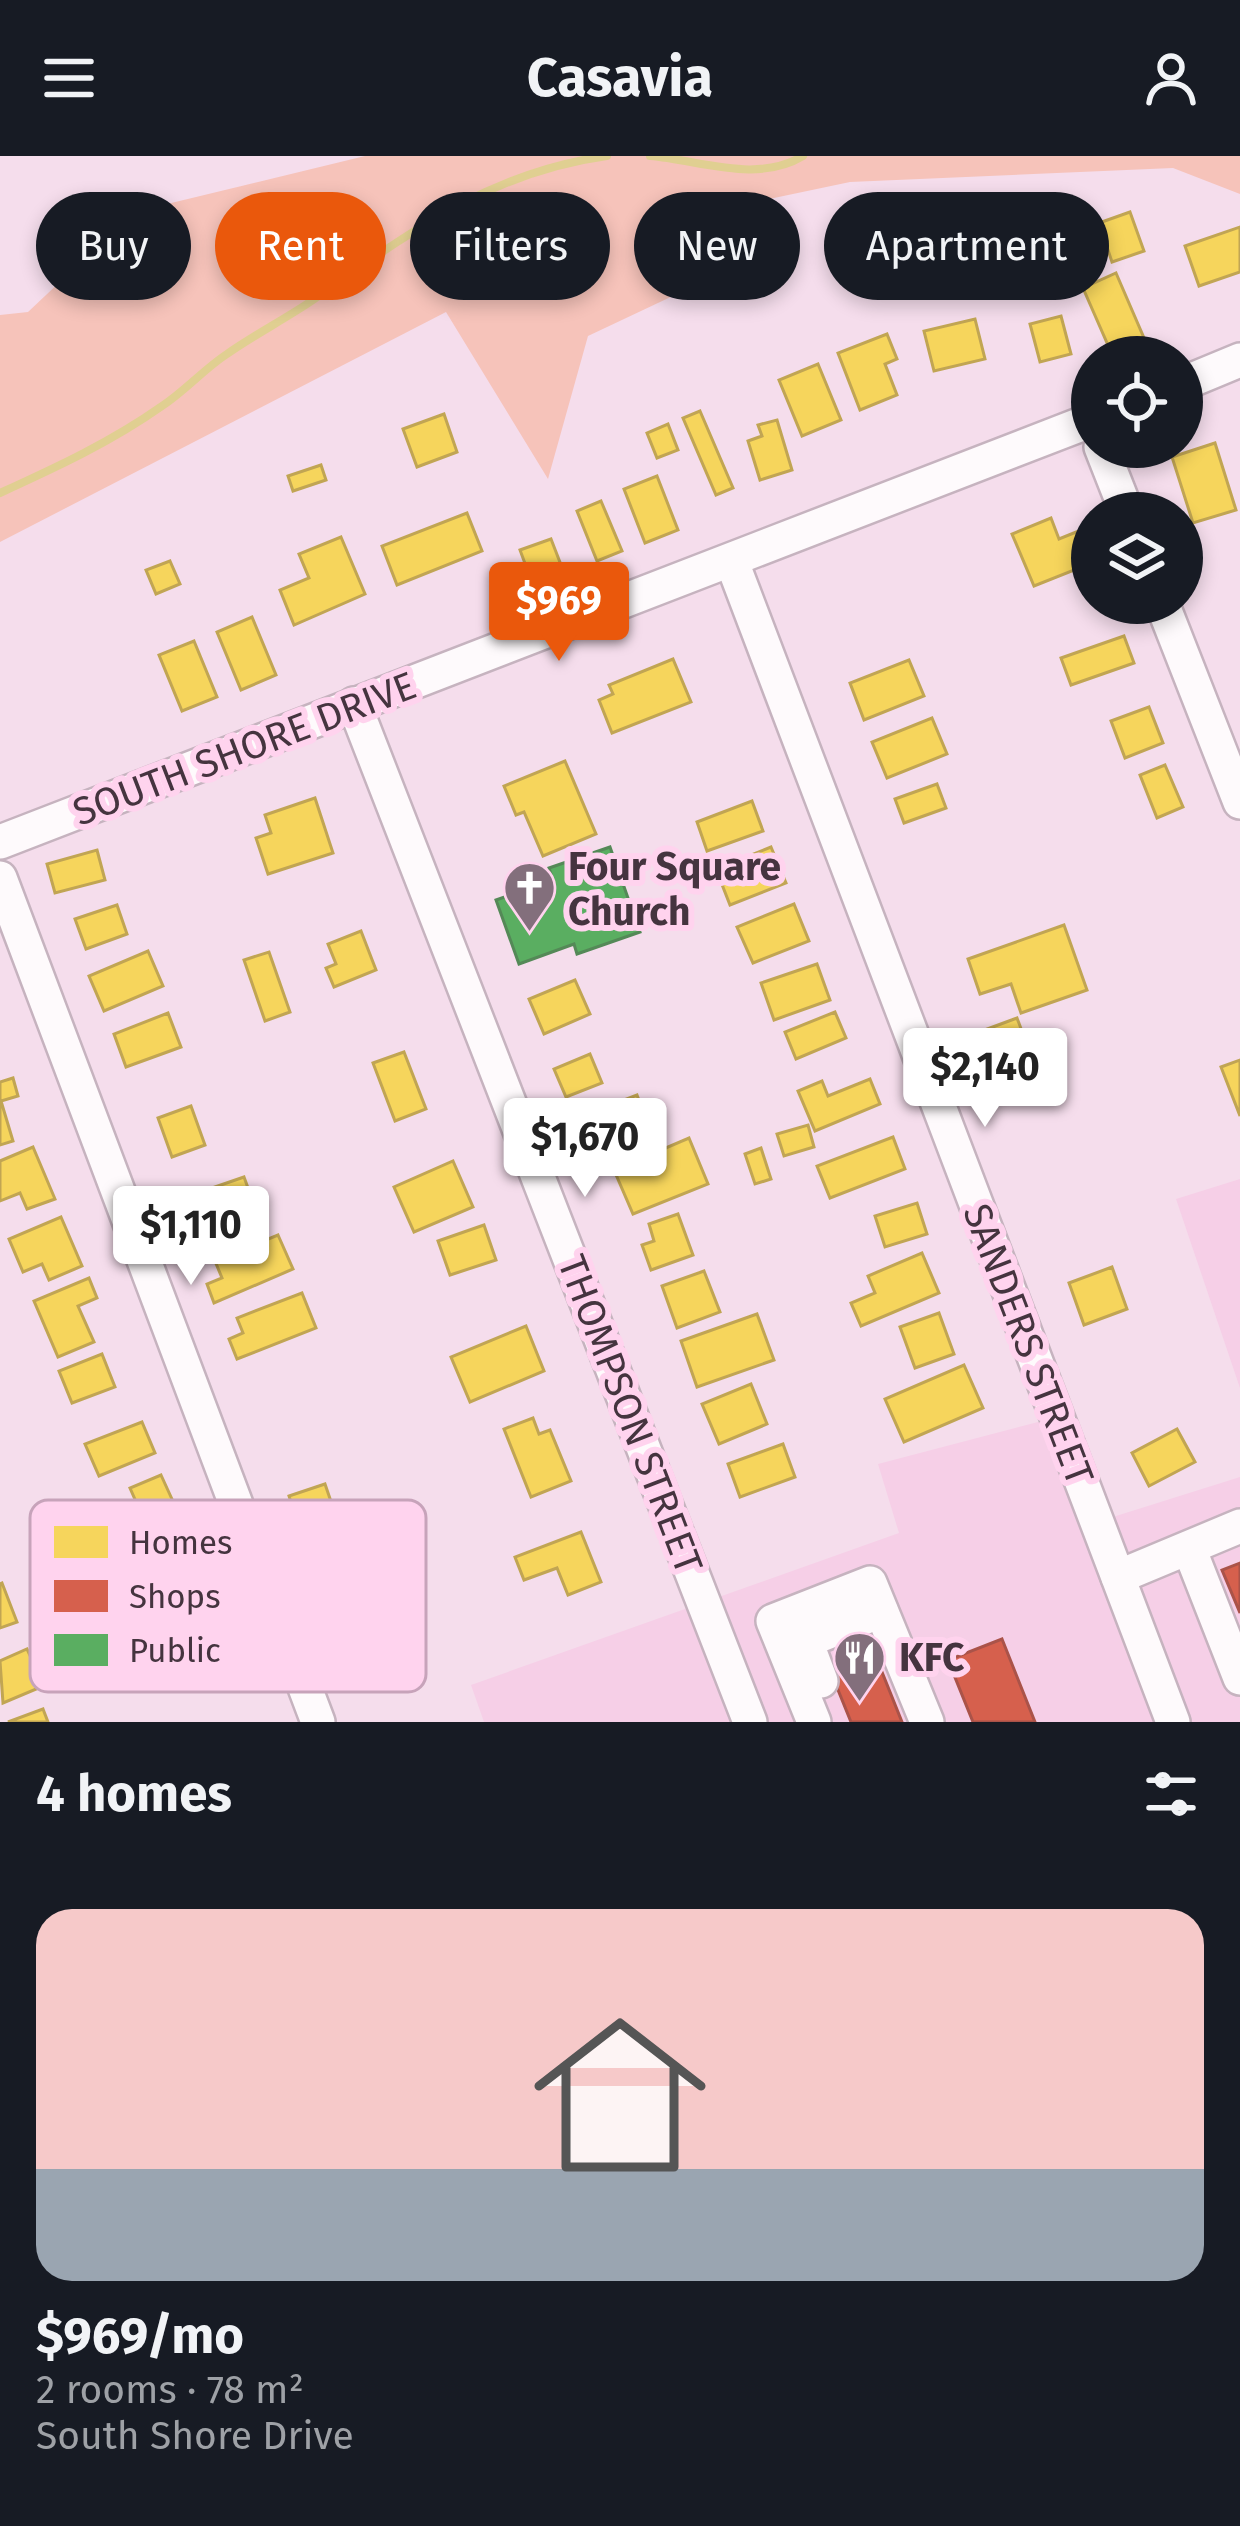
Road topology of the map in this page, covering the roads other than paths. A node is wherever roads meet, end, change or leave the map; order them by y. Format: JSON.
{"nodes":[{"id":1,"x":1240,"y":360,"type":"edge"},
{"id":2,"x":1203,"y":375,"type":"edge"},
{"id":3,"x":1071,"y":429,"type":"edge"},
{"id":4,"x":732,"y":562,"type":"junction"},
{"id":5,"x":1170,"y":624,"type":"edge"},
{"id":6,"x":354,"y":704,"type":"junction"},
{"id":7,"x":1240,"y":802,"type":"edge"},
{"id":8,"x":0,"y":842,"type":"edge"},
{"id":9,"x":0,"y":878,"type":"edge"},
{"id":10,"x":234,"y":1500,"type":"edge"},
{"id":11,"x":1240,"y":1526,"type":"edge"},
{"id":12,"x":1189,"y":1548,"type":"junction"},
{"id":13,"x":1118,"y":1577,"type":"junction"},
{"id":14,"x":881,"y":1611,"type":"junction"},
{"id":15,"x":773,"y":1621,"type":"junction"},
{"id":16,"x":719,"y":1641,"type":"junction"},
{"id":17,"x":1240,"y":1678,"type":"edge"},
{"id":18,"x":307,"y":1692,"type":"edge"},
{"id":19,"x":318,"y":1722,"type":"edge"},
{"id":20,"x":751,"y":1722,"type":"edge"},
{"id":21,"x":814,"y":1722,"type":"edge"},
{"id":22,"x":837,"y":1722,"type":"edge"},
{"id":23,"x":927,"y":1722,"type":"edge"},
{"id":24,"x":1173,"y":1722,"type":"edge"}],
"edges":[{"from":1,"to":2,"type":"street"},
{"from":3,"to":4,"type":"street","name":"SOUTH SHORE DRIVE"},
{"from":4,"to":6,"type":"street","name":"SOUTH SHORE DRIVE"},
{"from":4,"to":13,"type":"street","name":"SANDERS STREET"},
{"from":5,"to":7,"type":"street"},
{"from":6,"to":8,"type":"street","name":"SOUTH SHORE DRIVE"},
{"from":6,"to":16,"type":"street","name":"THOMPSON STREET"},
{"from":9,"to":10,"type":"street"},
{"from":11,"to":12,"type":"street"},
{"from":12,"to":13,"type":"street"},
{"from":12,"to":17,"type":"street"},
{"from":13,"to":24,"type":"street","name":"SANDERS STREET"},
{"from":14,"to":15,"type":"street"},
{"from":14,"to":22,"type":"street"},
{"from":14,"to":23,"type":"street"},
{"from":15,"to":16,"type":"street"},
{"from":15,"to":21,"type":"street"},
{"from":16,"to":20,"type":"street","name":"THOMPSON STREET"},
{"from":18,"to":19,"type":"street"}]}
